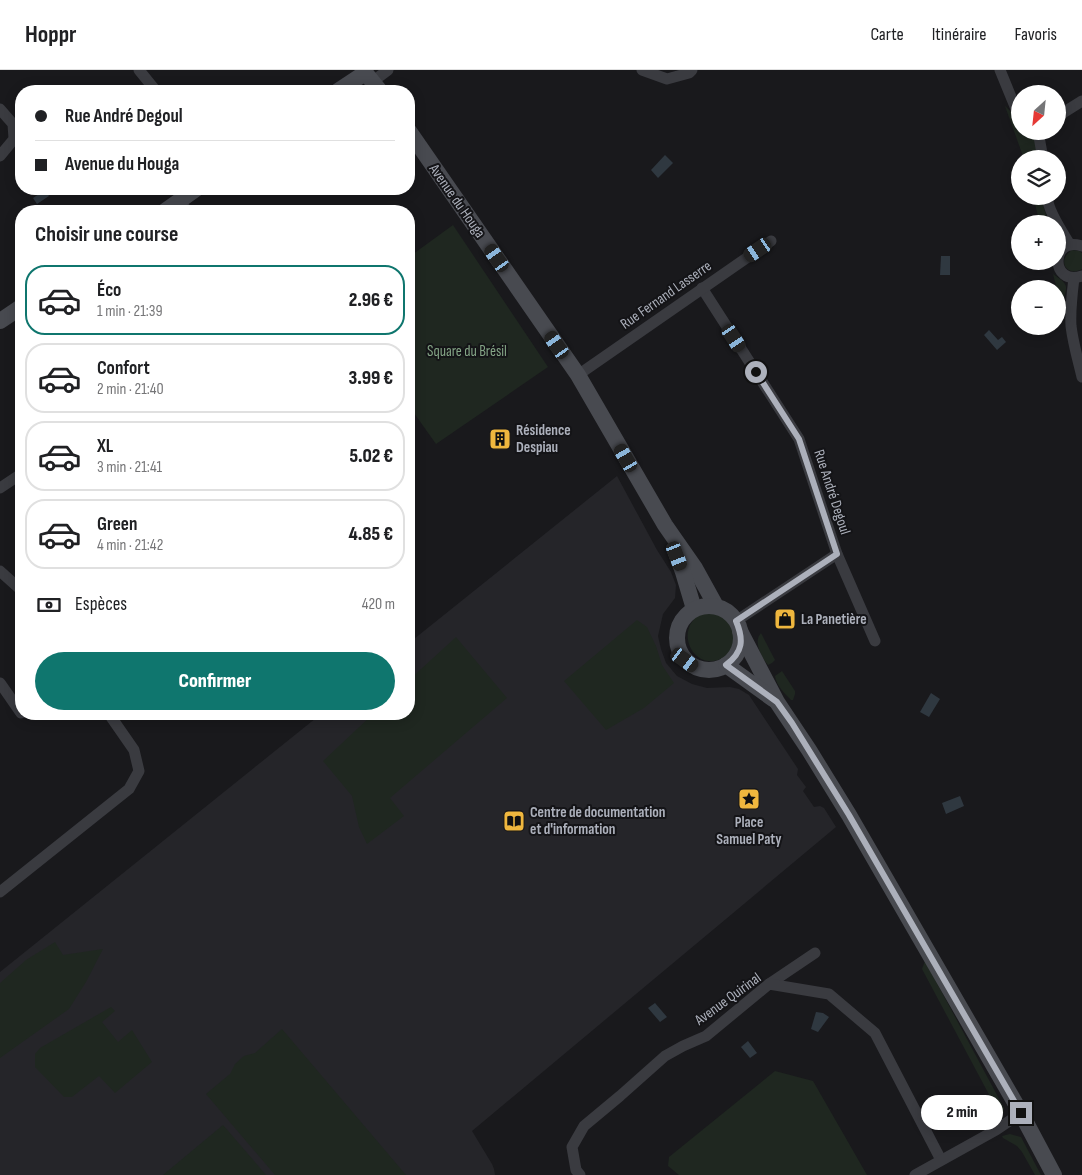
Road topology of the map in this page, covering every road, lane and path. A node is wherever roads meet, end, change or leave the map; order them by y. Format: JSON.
{"nodes":[{"id":1,"x":139,"y":70,"type":"edge"},
{"id":2,"x":388,"y":70,"type":"edge"},
{"id":3,"x":642,"y":70,"type":"edge"},
{"id":4,"x":692,"y":70,"type":"edge"},
{"id":5,"x":1000,"y":70,"type":"edge"},
{"id":6,"x":370,"y":79,"type":"edge"},
{"id":7,"x":151,"y":85,"type":"edge"},
{"id":8,"x":354,"y":85,"type":"edge"},
{"id":9,"x":1011,"y":97,"type":"edge"},
{"id":10,"x":1082,"y":101,"type":"edge"},
{"id":11,"x":0,"y":109,"type":"edge"},
{"id":12,"x":1066,"y":111,"type":"edge"},
{"id":13,"x":415,"y":140,"type":"edge"},
{"id":14,"x":0,"y":156,"type":"edge"},
{"id":15,"x":1050,"y":205,"type":"edge"},
{"id":16,"x":771,"y":241,"type":"dead end"},
{"id":17,"x":1070,"y":245,"type":"junction"},
{"id":18,"x":1082,"y":246,"type":"edge"},
{"id":19,"x":1078,"y":277,"type":"edge"},
{"id":20,"x":702,"y":288,"type":"junction"},
{"id":21,"x":15,"y":311,"type":"edge"},
{"id":22,"x":0,"y":322,"type":"edge"},
{"id":23,"x":578,"y":375,"type":"junction"},
{"id":24,"x":1082,"y":377,"type":"edge"},
{"id":25,"x":15,"y":478,"type":"edge"},
{"id":26,"x":0,"y":488,"type":"edge"},
{"id":27,"x":665,"y":525,"type":"junction"},
{"id":28,"x":837,"y":554,"type":"junction"},
{"id":29,"x":0,"y":570,"type":"edge"},
{"id":30,"x":15,"y":584,"type":"edge"},
{"id":31,"x":716,"y":606,"type":"junction"},
{"id":32,"x":694,"y":609,"type":"junction"},
{"id":33,"x":738,"y":626,"type":"junction"},
{"id":34,"x":875,"y":641,"type":"dead end"},
{"id":35,"x":726,"y":665,"type":"junction"},
{"id":36,"x":0,"y":683,"type":"edge"},
{"id":37,"x":777,"y":702,"type":"junction"},
{"id":38,"x":15,"y":703,"type":"edge"},
{"id":39,"x":113,"y":720,"type":"edge"},
{"id":40,"x":0,"y":892,"type":"edge"},
{"id":41,"x":815,"y":953,"type":"dead end"},
{"id":42,"x":769,"y":984,"type":"junction"},
{"id":43,"x":1021,"y":1113,"type":"junction"},
{"id":44,"x":941,"y":1160,"type":"junction"},
{"id":45,"x":580,"y":1175,"type":"edge"},
{"id":46,"x":915,"y":1175,"type":"edge"},
{"id":47,"x":1054,"y":1175,"type":"edge"}],
"edges":[{"from":1,"to":7,"type":"street"},
{"from":2,"to":6,"type":"street"},
{"from":3,"to":4,"type":"street"},
{"from":5,"to":9,"type":"street"},
{"from":6,"to":8,"type":"main road"},
{"from":10,"to":12,"type":"street"},
{"from":11,"to":14,"type":"street"},
{"from":13,"to":23,"type":"main road","name":"Avenue du Houga"},
{"from":15,"to":17,"type":"street"},
{"from":16,"to":20,"type":"street","name":"Rue Fernand Lasserre"},
{"from":17,"to":18,"type":"street"},
{"from":17,"to":19,"type":"street"},
{"from":19,"to":24,"type":"street"},
{"from":20,"to":23,"type":"street","name":"Rue Fernand Lasserre"},
{"from":20,"to":28,"type":"street","name":"Rue André Degoul"},
{"from":21,"to":22,"type":"main road"},
{"from":23,"to":27,"type":"main road","name":"Avenue du Houga"},
{"from":25,"to":26,"type":"street"},
{"from":27,"to":31,"type":"main road"},
{"from":27,"to":32,"type":"main road"},
{"from":28,"to":33,"type":"street","name":"Rue André Degoul"},
{"from":28,"to":34,"type":"street","name":"Rue André Degoul"},
{"from":29,"to":30,"type":"street"},
{"from":31,"to":32,"type":"main road"},
{"from":31,"to":33,"type":"main road"},
{"from":32,"to":35,"type":"main road"},
{"from":33,"to":35,"type":"main road"},
{"from":33,"to":37,"type":"main road"},
{"from":35,"to":37,"type":"main road"},
{"from":36,"to":38,"type":"street"},
{"from":37,"to":43,"type":"main road"},
{"from":39,"to":40,"type":"street"},
{"from":41,"to":42,"type":"street"},
{"from":42,"to":44,"type":"street","name":"Avenue Quirinal"},
{"from":42,"to":45,"type":"street","name":"Avenue Quirinal"},
{"from":43,"to":44,"type":"street"},
{"from":43,"to":47,"type":"main road"},
{"from":44,"to":46,"type":"street"}]}
